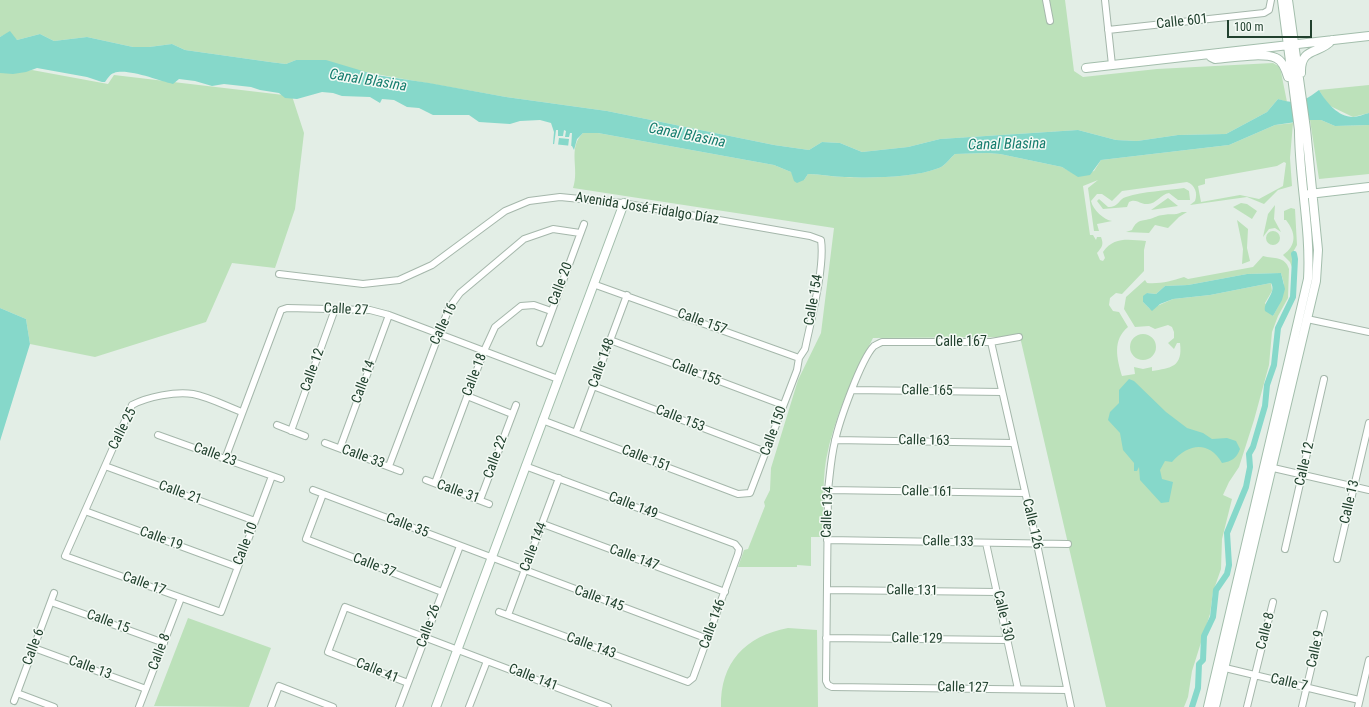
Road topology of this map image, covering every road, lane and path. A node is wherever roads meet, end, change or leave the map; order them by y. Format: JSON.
{"nodes":[{"id":1,"x":1046,"y":0,"type":"edge"},
{"id":2,"x":1105,"y":0,"type":"edge"},
{"id":3,"x":1271,"y":0,"type":"edge"},
{"id":4,"x":1282,"y":0,"type":"edge"},
{"id":5,"x":1288,"y":0,"type":"edge"},
{"id":6,"x":1050,"y":21,"type":"dead end"},
{"id":7,"x":1108,"y":30,"type":"junction"},
{"id":8,"x":1369,"y":36,"type":"edge"},
{"id":9,"x":1332,"y":40,"type":"junction"},
{"id":10,"x":1291,"y":45,"type":"junction"},
{"id":11,"x":1204,"y":55,"type":"junction"},
{"id":12,"x":1112,"y":65,"type":"junction"},
{"id":13,"x":1086,"y":68,"type":"dead end"},
{"id":14,"x":1296,"y":90,"type":"junction"},
{"id":15,"x":1302,"y":129,"type":"junction"},
{"id":16,"x":1369,"y":187,"type":"edge"},
{"id":17,"x":1313,"y":194,"type":"junction"},
{"id":18,"x":1304,"y":195,"type":"junction"},
{"id":19,"x":624,"y":203,"type":"junction"},
{"id":20,"x":584,"y":224,"type":"dead end"},
{"id":21,"x":580,"y":233,"type":"junction"},
{"id":22,"x":821,"y":240,"type":"joint"},
{"id":23,"x":279,"y":274,"type":"dead end"},
{"id":24,"x":594,"y":284,"type":"junction"},
{"id":25,"x":627,"y":295,"type":"junction"},
{"id":26,"x":335,"y":308,"type":"junction"},
{"id":27,"x":551,"y":311,"type":"junction"},
{"id":28,"x":389,"y":315,"type":"junction"},
{"id":29,"x":1307,"y":319,"type":"junction"},
{"id":30,"x":1369,"y":332,"type":"edge"},
{"id":31,"x":439,"y":333,"type":"junction"},
{"id":32,"x":1019,"y":337,"type":"dead end"},
{"id":33,"x":610,"y":340,"type":"junction"},
{"id":34,"x":903,"y":342,"type":"joint"},
{"id":35,"x":991,"y":342,"type":"junction"},
{"id":36,"x":540,"y":343,"type":"dead end"},
{"id":37,"x":484,"y":351,"type":"junction"},
{"id":38,"x":799,"y":358,"type":"junction"},
{"id":39,"x":558,"y":379,"type":"junction"},
{"id":40,"x":1324,"y":379,"type":"dead end"},
{"id":41,"x":593,"y":386,"type":"junction"},
{"id":42,"x":852,"y":390,"type":"junction"},
{"id":43,"x":1002,"y":392,"type":"junction"},
{"id":44,"x":467,"y":396,"type":"junction"},
{"id":45,"x":516,"y":405,"type":"dead end"},
{"id":46,"x":783,"y":405,"type":"junction"},
{"id":47,"x":242,"y":412,"type":"junction"},
{"id":48,"x":512,"y":414,"type":"junction"},
{"id":49,"x":542,"y":420,"type":"junction"},
{"id":50,"x":1369,"y":423,"type":"edge"},
{"id":51,"x":277,"y":425,"type":"dead end"},
{"id":52,"x":291,"y":431,"type":"junction"},
{"id":53,"x":576,"y":432,"type":"junction"},
{"id":54,"x":158,"y":435,"type":"dead end"},
{"id":55,"x":305,"y":436,"type":"dead end"},
{"id":56,"x":835,"y":440,"type":"junction"},
{"id":57,"x":325,"y":443,"type":"dead end"},
{"id":58,"x":1013,"y":443,"type":"junction"},
{"id":59,"x":340,"y":448,"type":"junction"},
{"id":60,"x":766,"y":452,"type":"junction"},
{"id":61,"x":225,"y":459,"type":"junction"},
{"id":62,"x":105,"y":466,"type":"junction"},
{"id":63,"x":389,"y":466,"type":"junction"},
{"id":64,"x":525,"y":466,"type":"junction"},
{"id":65,"x":1268,"y":467,"type":"junction"},
{"id":66,"x":400,"y":471,"type":"dead end"},
{"id":67,"x":1302,"y":475,"type":"junction"},
{"id":68,"x":272,"y":476,"type":"junction"},
{"id":69,"x":558,"y":478,"type":"junction"},
{"id":70,"x":281,"y":479,"type":"dead end"},
{"id":71,"x":426,"y":480,"type":"dead end"},
{"id":72,"x":435,"y":484,"type":"junction"},
{"id":73,"x":1354,"y":486,"type":"junction"},
{"id":74,"x":313,"y":490,"type":"dead end"},
{"id":75,"x":828,"y":490,"type":"junction"},
{"id":76,"x":1369,"y":490,"type":"edge"},
{"id":77,"x":750,"y":492,"type":"joint"},
{"id":78,"x":1025,"y":493,"type":"junction"},
{"id":79,"x":323,"y":494,"type":"junction"},
{"id":80,"x":480,"y":500,"type":"junction"},
{"id":81,"x":488,"y":504,"type":"dead end"},
{"id":82,"x":85,"y":511,"type":"junction"},
{"id":83,"x":255,"y":521,"type":"junction"},
{"id":84,"x":542,"y":524,"type":"junction"},
{"id":85,"x":828,"y":540,"type":"junction"},
{"id":86,"x":986,"y":543,"type":"junction"},
{"id":87,"x":1037,"y":544,"type":"junction"},
{"id":88,"x":1068,"y":544,"type":"dead end"},
{"id":89,"x":460,"y":546,"type":"junction"},
{"id":90,"x":739,"y":549,"type":"joint"},
{"id":91,"x":1285,"y":549,"type":"dead end"},
{"id":92,"x":65,"y":556,"type":"joint"},
{"id":93,"x":1337,"y":558,"type":"dead end"},
{"id":94,"x":491,"y":559,"type":"junction"},
{"id":95,"x":237,"y":567,"type":"junction"},
{"id":96,"x":525,"y":571,"type":"junction"},
{"id":97,"x":827,"y":590,"type":"junction"},
{"id":98,"x":442,"y":592,"type":"junction"},
{"id":99,"x":725,"y":592,"type":"junction"},
{"id":100,"x":997,"y":592,"type":"junction"},
{"id":101,"x":54,"y":593,"type":"dead end"},
{"id":102,"x":181,"y":598,"type":"junction"},
{"id":103,"x":51,"y":602,"type":"junction"},
{"id":104,"x":1273,"y":602,"type":"dead end"},
{"id":105,"x":221,"y":611,"type":"joint"},
{"id":106,"x":499,"y":612,"type":"dead end"},
{"id":107,"x":1324,"y":614,"type":"dead end"},
{"id":108,"x":508,"y":615,"type":"junction"},
{"id":109,"x":372,"y":617,"type":"joint"},
{"id":110,"x":425,"y":638,"type":"junction"},
{"id":111,"x":826,"y":638,"type":"junction"},
{"id":112,"x":708,"y":639,"type":"junction"},
{"id":113,"x":1008,"y":640,"type":"junction"},
{"id":114,"x":164,"y":643,"type":"junction"},
{"id":115,"x":34,"y":648,"type":"junction"},
{"id":116,"x":457,"y":650,"type":"junction"},
{"id":117,"x":1369,"y":660,"type":"edge"},
{"id":118,"x":487,"y":661,"type":"junction"},
{"id":119,"x":1221,"y":667,"type":"junction"},
{"id":120,"x":1255,"y":675,"type":"junction"},
{"id":121,"x":673,"y":676,"type":"joint"},
{"id":122,"x":408,"y":684,"type":"junction"},
{"id":123,"x":858,"y":687,"type":"joint"},
{"id":124,"x":1307,"y":687,"type":"junction"},
{"id":125,"x":146,"y":689,"type":"junction"},
{"id":126,"x":1018,"y":689,"type":"junction"},
{"id":127,"x":1067,"y":690,"type":"junction"},
{"id":128,"x":17,"y":693,"type":"junction"},
{"id":129,"x":1359,"y":700,"type":"junction"},
{"id":130,"x":14,"y":701,"type":"dead end"},
{"id":131,"x":54,"y":707,"type":"edge"},
{"id":132,"x":140,"y":707,"type":"edge"},
{"id":133,"x":271,"y":707,"type":"edge"},
{"id":134,"x":333,"y":707,"type":"edge"},
{"id":135,"x":399,"y":707,"type":"edge"},
{"id":136,"x":436,"y":707,"type":"edge"},
{"id":137,"x":470,"y":707,"type":"edge"},
{"id":138,"x":608,"y":707,"type":"edge"},
{"id":139,"x":1071,"y":707,"type":"edge"},
{"id":140,"x":1208,"y":707,"type":"edge"},
{"id":141,"x":1215,"y":707,"type":"edge"},
{"id":142,"x":1247,"y":707,"type":"edge"},
{"id":143,"x":1302,"y":707,"type":"edge"},
{"id":144,"x":1358,"y":707,"type":"edge"}],
"edges":[{"from":1,"to":6,"type":"street"},
{"from":2,"to":7,"type":"street"},
{"from":3,"to":7,"type":"street","name":"Calle 601"},
{"from":4,"to":10,"type":"street"},
{"from":5,"to":10,"type":"street"},
{"from":7,"to":12,"type":"street"},
{"from":8,"to":9,"type":"street"},
{"from":9,"to":10,"type":"street"},
{"from":9,"to":14,"type":"street"},
{"from":10,"to":11,"type":"street"},
{"from":10,"to":14,"type":"street"},
{"from":11,"to":12,"type":"street"},
{"from":11,"to":14,"type":"street"},
{"from":12,"to":13,"type":"street"},
{"from":14,"to":15,"type":"street"},
{"from":15,"to":17,"type":"street"},
{"from":15,"to":18,"type":"street"},
{"from":16,"to":17,"type":"street"},
{"from":17,"to":18,"type":"street"},
{"from":17,"to":29,"type":"street"},
{"from":18,"to":65,"type":"street"},
{"from":19,"to":22,"type":"street","name":"Avenida José Fidalgo Díaz"},
{"from":19,"to":23,"type":"street","name":"Avenida José Fidalgo Díaz"},
{"from":19,"to":24,"type":"street"},
{"from":20,"to":21,"type":"street","name":"Calle 20"},
{"from":21,"to":27,"type":"street","name":"Calle 20"},
{"from":21,"to":31,"type":"street","name":"Calle 16"},
{"from":22,"to":38,"type":"street","name":"Calle 154"},
{"from":24,"to":25,"type":"street","name":"Calle 157"},
{"from":24,"to":39,"type":"street"},
{"from":25,"to":33,"type":"street","name":"Calle 148"},
{"from":25,"to":38,"type":"street","name":"Calle 157"},
{"from":26,"to":28,"type":"street","name":"Calle 27"},
{"from":26,"to":47,"type":"street","name":"Calle 27"},
{"from":26,"to":52,"type":"street","name":"Calle 12"},
{"from":27,"to":36,"type":"street","name":"Calle 20"},
{"from":27,"to":37,"type":"street","name":"Calle 18"},
{"from":28,"to":31,"type":"street","name":"Calle 27"},
{"from":28,"to":59,"type":"street","name":"Calle 14"},
{"from":29,"to":30,"type":"street"},
{"from":29,"to":65,"type":"street"},
{"from":31,"to":37,"type":"street","name":"Calle 27"},
{"from":31,"to":63,"type":"street","name":"Calle 16"},
{"from":32,"to":35,"type":"street","name":"Calle 167"},
{"from":33,"to":41,"type":"street","name":"Calle 148"},
{"from":33,"to":46,"type":"street","name":"Calle 155"},
{"from":34,"to":35,"type":"street","name":"Calle 167"},
{"from":34,"to":42,"type":"street","name":"Calle 134"},
{"from":35,"to":43,"type":"street","name":"Calle 126"},
{"from":37,"to":39,"type":"street","name":"Calle 27"},
{"from":37,"to":44,"type":"street","name":"Calle 18"},
{"from":38,"to":46,"type":"street","name":"Calle 150"},
{"from":39,"to":49,"type":"street"},
{"from":40,"to":67,"type":"street","name":"Calle 12"},
{"from":41,"to":53,"type":"street","name":"Calle 148"},
{"from":41,"to":60,"type":"street","name":"Calle 153"},
{"from":42,"to":43,"type":"street","name":"Calle 165"},
{"from":42,"to":56,"type":"street","name":"Calle 134"},
{"from":43,"to":58,"type":"street","name":"Calle 126"},
{"from":44,"to":48,"type":"street"},
{"from":44,"to":72,"type":"street","name":"Calle 18"},
{"from":45,"to":48,"type":"street","name":"Calle 22"},
{"from":46,"to":60,"type":"street","name":"Calle 150"},
{"from":47,"to":61,"type":"street","name":"Calle 27"},
{"from":47,"to":62,"type":"street","name":"Calle 25"},
{"from":48,"to":80,"type":"street","name":"Calle 22"},
{"from":49,"to":53,"type":"street","name":"Calle 151"},
{"from":49,"to":64,"type":"street"},
{"from":50,"to":73,"type":"street","name":"Calle 13"},
{"from":51,"to":52,"type":"street"},
{"from":52,"to":55,"type":"street"},
{"from":53,"to":77,"type":"street","name":"Calle 151"},
{"from":54,"to":61,"type":"street","name":"Calle 23"},
{"from":56,"to":58,"type":"street","name":"Calle 163"},
{"from":56,"to":75,"type":"street","name":"Calle 134"},
{"from":57,"to":59,"type":"street","name":"Calle 33"},
{"from":58,"to":78,"type":"street","name":"Calle 126"},
{"from":59,"to":63,"type":"street","name":"Calle 33"},
{"from":60,"to":77,"type":"street","name":"Calle 150"},
{"from":61,"to":68,"type":"street","name":"Calle 23"},
{"from":62,"to":82,"type":"street","name":"Calle 25"},
{"from":62,"to":83,"type":"street","name":"Calle 21"},
{"from":63,"to":66,"type":"street","name":"Calle 33"},
{"from":64,"to":69,"type":"street","name":"Calle 149"},
{"from":64,"to":94,"type":"street"},
{"from":65,"to":67,"type":"street"},
{"from":65,"to":119,"type":"street"},
{"from":67,"to":73,"type":"street"},
{"from":67,"to":91,"type":"street","name":"Calle 12"},
{"from":68,"to":70,"type":"street","name":"Calle 23"},
{"from":68,"to":83,"type":"street","name":"Calle 10"},
{"from":69,"to":84,"type":"street","name":"Calle 144"},
{"from":69,"to":90,"type":"street","name":"Calle 149"},
{"from":71,"to":72,"type":"street","name":"Calle 31"},
{"from":72,"to":80,"type":"street","name":"Calle 31"},
{"from":73,"to":76,"type":"street"},
{"from":73,"to":93,"type":"street","name":"Calle 13"},
{"from":74,"to":79,"type":"street","name":"Calle 35"},
{"from":75,"to":78,"type":"street","name":"Calle 161"},
{"from":75,"to":85,"type":"street","name":"Calle 134"},
{"from":78,"to":87,"type":"street","name":"Calle 126"},
{"from":79,"to":89,"type":"street","name":"Calle 35"},
{"from":79,"to":98,"type":"street","name":"Calle 37"},
{"from":80,"to":81,"type":"street","name":"Calle 31"},
{"from":82,"to":92,"type":"street","name":"Calle 25"},
{"from":82,"to":95,"type":"street","name":"Calle 19"},
{"from":83,"to":95,"type":"street","name":"Calle 10"},
{"from":84,"to":96,"type":"street","name":"Calle 144"},
{"from":84,"to":99,"type":"street","name":"Calle 147"},
{"from":85,"to":86,"type":"street","name":"Calle 133"},
{"from":85,"to":97,"type":"street","name":"Calle 134"},
{"from":86,"to":87,"type":"street","name":"Calle 133"},
{"from":86,"to":100,"type":"street","name":"Calle 130"},
{"from":87,"to":88,"type":"street","name":"Calle 133"},
{"from":87,"to":127,"type":"street","name":"Calle 126"},
{"from":89,"to":94,"type":"street","name":"Calle 35"},
{"from":89,"to":98,"type":"street","name":"Calle 26"},
{"from":90,"to":99,"type":"street","name":"Calle 146"},
{"from":92,"to":102,"type":"street","name":"Calle 17"},
{"from":94,"to":96,"type":"street","name":"Calle 145"},
{"from":94,"to":116,"type":"street"},
{"from":95,"to":105,"type":"street","name":"Calle 10"},
{"from":96,"to":108,"type":"street","name":"Calle 144"},
{"from":96,"to":112,"type":"street","name":"Calle 145"},
{"from":97,"to":100,"type":"street","name":"Calle 131"},
{"from":97,"to":111,"type":"street","name":"Calle 134"},
{"from":98,"to":110,"type":"street","name":"Calle 26"},
{"from":99,"to":112,"type":"street","name":"Calle 146"},
{"from":100,"to":113,"type":"street","name":"Calle 130"},
{"from":101,"to":103,"type":"street","name":"Calle 6"},
{"from":102,"to":105,"type":"street","name":"Calle 17"},
{"from":102,"to":114,"type":"street","name":"Calle 8"},
{"from":103,"to":114,"type":"street","name":"Calle 15"},
{"from":103,"to":115,"type":"street","name":"Calle 6"},
{"from":104,"to":120,"type":"street","name":"Calle 8"},
{"from":106,"to":108,"type":"street","name":"Calle 143"},
{"from":107,"to":124,"type":"street","name":"Calle 9"},
{"from":108,"to":121,"type":"street","name":"Calle 143"},
{"from":109,"to":110,"type":"street","name":"Calle 141"},
{"from":109,"to":122,"type":"street","name":"Calle 41"},
{"from":110,"to":116,"type":"street","name":"Calle 141"},
{"from":110,"to":122,"type":"street","name":"Calle 26"},
{"from":111,"to":113,"type":"street","name":"Calle 129"},
{"from":111,"to":123,"type":"street","name":"Calle 134"},
{"from":112,"to":121,"type":"street","name":"Calle 146"},
{"from":113,"to":126,"type":"street","name":"Calle 130"},
{"from":114,"to":125,"type":"street","name":"Calle 8"},
{"from":115,"to":125,"type":"street","name":"Calle 13"},
{"from":115,"to":128,"type":"street","name":"Calle 6"},
{"from":116,"to":118,"type":"street","name":"Calle 141"},
{"from":116,"to":136,"type":"street"},
{"from":117,"to":129,"type":"street"},
{"from":118,"to":137,"type":"street"},
{"from":118,"to":138,"type":"street","name":"Calle 141"},
{"from":119,"to":120,"type":"street","name":"Calle 7"},
{"from":119,"to":140,"type":"street"},
{"from":119,"to":141,"type":"street"},
{"from":120,"to":124,"type":"street","name":"Calle 7"},
{"from":120,"to":142,"type":"street","name":"Calle 8"},
{"from":122,"to":135,"type":"street","name":"Calle 26"},
{"from":123,"to":126,"type":"street","name":"Calle 127"},
{"from":124,"to":129,"type":"street","name":"Calle 7"},
{"from":124,"to":143,"type":"street","name":"Calle 9"},
{"from":125,"to":132,"type":"street","name":"Calle 8"},
{"from":126,"to":127,"type":"street","name":"Calle 127"},
{"from":127,"to":139,"type":"street","name":"Calle 126"},
{"from":128,"to":130,"type":"street","name":"Calle 6"},
{"from":128,"to":131,"type":"street"},
{"from":129,"to":144,"type":"street"},
{"from":133,"to":134,"type":"street"}]}
